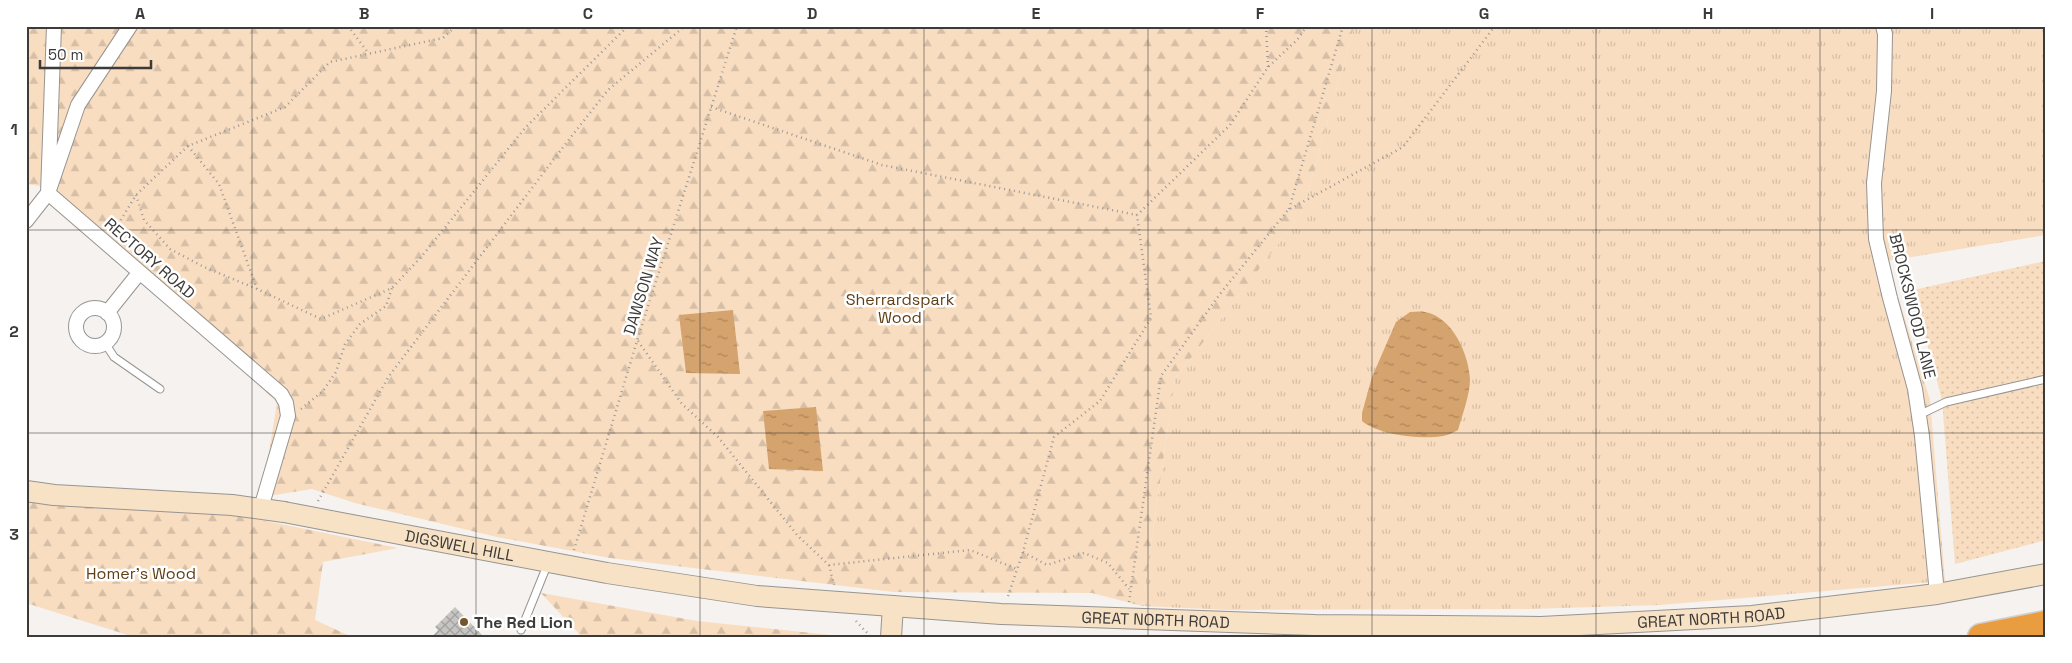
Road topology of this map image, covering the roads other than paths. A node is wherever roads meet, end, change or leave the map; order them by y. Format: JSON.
{"nodes":[{"id":1,"x":54,"y":26,"type":"edge"},
{"id":2,"x":130,"y":26,"type":"edge"},
{"id":3,"x":1883,"y":26,"type":"edge"},
{"id":4,"x":48,"y":193,"type":"junction"},
{"id":5,"x":26,"y":221,"type":"edge"},
{"id":6,"x":139,"y":273,"type":"junction"},
{"id":7,"x":107,"y":313,"type":"junction"},
{"id":8,"x":105,"y":343,"type":"junction"},
{"id":9,"x":2046,"y":379,"type":"edge"},
{"id":10,"x":160,"y":389,"type":"dead end"},
{"id":11,"x":1919,"y":416,"type":"junction"},
{"id":12,"x":26,"y":491,"type":"edge"},
{"id":13,"x":261,"y":508,"type":"junction"},
{"id":14,"x":548,"y":562,"type":"junction"},
{"id":15,"x":2046,"y":574,"type":"edge"},
{"id":16,"x":1937,"y":594,"type":"junction"},
{"id":17,"x":893,"y":606,"type":"junction"},
{"id":18,"x":2046,"y":624,"type":"edge"},
{"id":19,"x":521,"y":630,"type":"dead end"},
{"id":20,"x":891,"y":637,"type":"edge"},
{"id":21,"x":1981,"y":637,"type":"edge"}],
"edges":[{"from":1,"to":4,"type":"street"},
{"from":2,"to":4,"type":"street"},
{"from":3,"to":11,"type":"street","name":"BROCKSWOOD LANE"},
{"from":4,"to":5,"type":"street"},
{"from":4,"to":6,"type":"street","name":"RECTORY ROAD"},
{"from":6,"to":7,"type":"street"},
{"from":6,"to":13,"type":"street","name":"RECTORY ROAD"},
{"from":7,"to":8,"type":"street"},
{"from":7,"to":8,"type":"street"},
{"from":8,"to":10,"type":"lane"},
{"from":9,"to":11,"type":"lane"},
{"from":11,"to":16,"type":"street","name":"BROCKSWOOD LANE"},
{"from":12,"to":13,"type":"main road","name":"DIGSWELL HILL"},
{"from":13,"to":14,"type":"main road","name":"DIGSWELL HILL","bridge":true},
{"from":14,"to":17,"type":"main road","name":"DIGSWELL HILL"},
{"from":14,"to":19,"type":"lane"},
{"from":15,"to":16,"type":"main road","name":"GREAT NORTH ROAD"},
{"from":16,"to":17,"type":"main road","name":"GREAT NORTH ROAD"},
{"from":17,"to":20,"type":"main road"},
{"from":18,"to":21,"type":"highway"}]}
